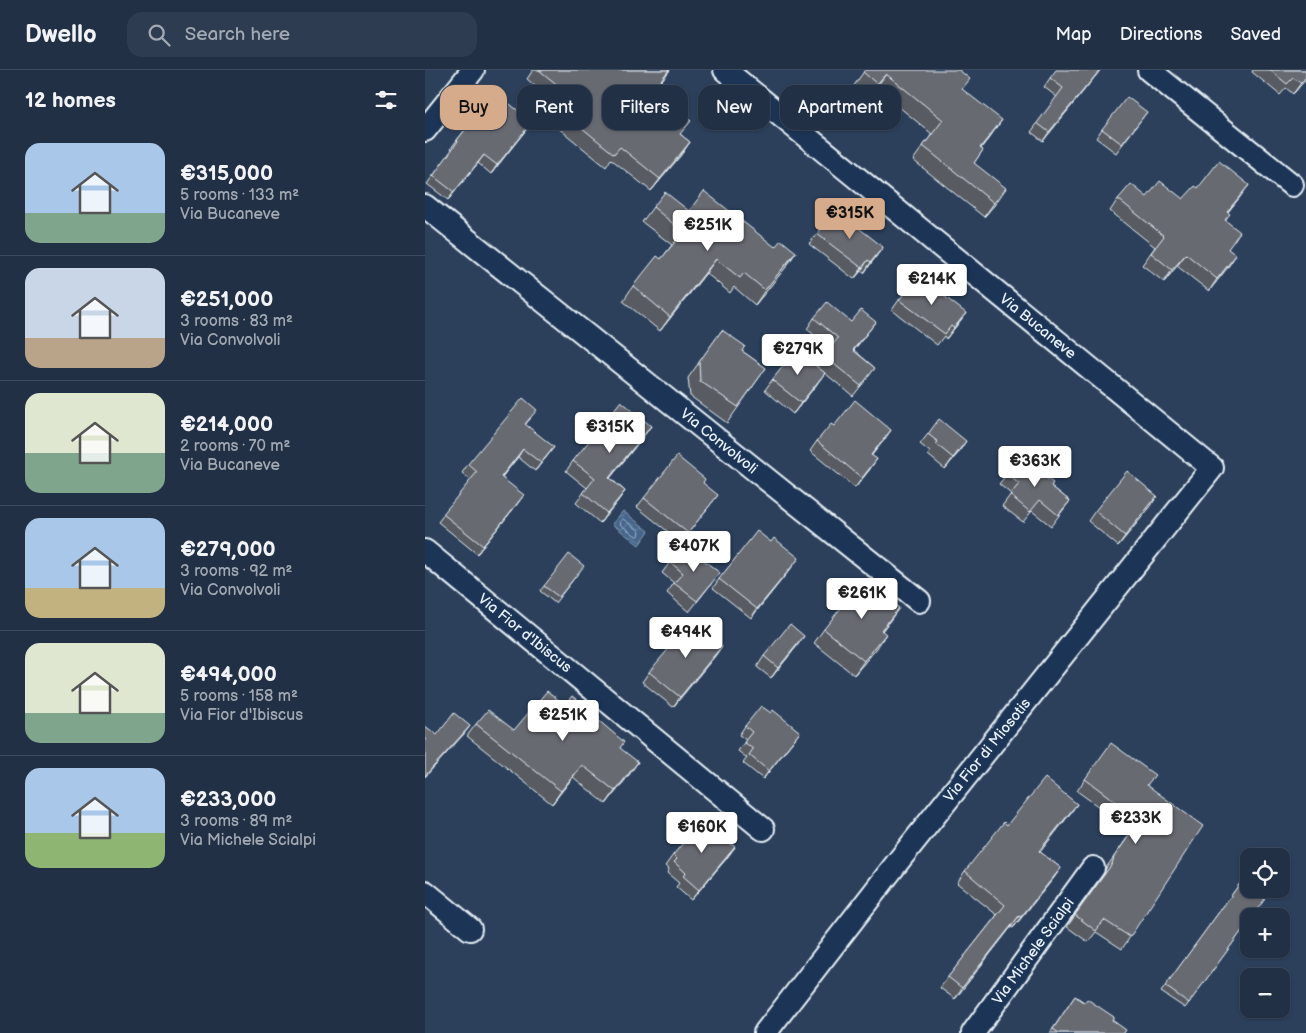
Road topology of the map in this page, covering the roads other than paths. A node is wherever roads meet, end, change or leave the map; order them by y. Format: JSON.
{"nodes":[{"id":1,"x":473,"y":70,"type":"edge"},
{"id":2,"x":725,"y":70,"type":"edge"},
{"id":3,"x":1149,"y":70,"type":"edge"},
{"id":4,"x":425,"y":130,"type":"edge"},
{"id":5,"x":1293,"y":185,"type":"dead end"},
{"id":6,"x":425,"y":206,"type":"edge"},
{"id":7,"x":1212,"y":468,"type":"joint"},
{"id":8,"x":425,"y":550,"type":"edge"},
{"id":9,"x":919,"y":601,"type":"dead end"},
{"id":10,"x":763,"y":829,"type":"dead end"},
{"id":11,"x":1093,"y":868,"type":"dead end"},
{"id":12,"x":425,"y":892,"type":"edge"},
{"id":13,"x":470,"y":929,"type":"dead end"},
{"id":14,"x":765,"y":1033,"type":"edge"},
{"id":15,"x":973,"y":1033,"type":"edge"}],
"edges":[{"from":1,"to":4,"type":"street"},
{"from":2,"to":7,"type":"street","name":"Via Bucaneve"},
{"from":3,"to":5,"type":"street"},
{"from":6,"to":9,"type":"street","name":"Via Convolvoli"},
{"from":7,"to":14,"type":"street","name":"Via Fior di Miosotis"},
{"from":8,"to":10,"type":"street","name":"Via Fior d'Ibiscus"},
{"from":11,"to":15,"type":"street","name":"Via Michele Scialpi"},
{"from":12,"to":13,"type":"street"}]}
